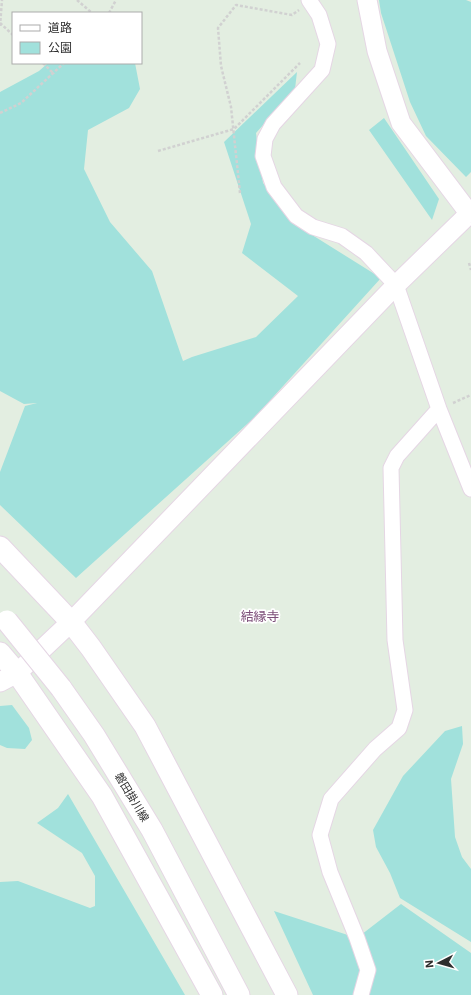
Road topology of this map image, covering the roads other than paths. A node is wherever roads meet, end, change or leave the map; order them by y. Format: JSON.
{"nodes":[{"id":1,"x":310,"y":0,"type":"edge"},
{"id":2,"x":367,"y":0,"type":"edge"},
{"id":3,"x":470,"y":212,"type":"edge"},
{"id":4,"x":396,"y":285,"type":"junction"},
{"id":5,"x":439,"y":409,"type":"junction"},
{"id":6,"x":471,"y":489,"type":"edge"},
{"id":7,"x":0,"y":547,"type":"edge"},
{"id":8,"x":4,"y":618,"type":"edge"},
{"id":9,"x":71,"y":622,"type":"junction"},
{"id":10,"x":0,"y":653,"type":"edge"},
{"id":11,"x":8,"y":678,"type":"edge"},
{"id":12,"x":212,"y":995,"type":"edge"},
{"id":13,"x":239,"y":995,"type":"edge"},
{"id":14,"x":287,"y":995,"type":"edge"},
{"id":15,"x":361,"y":995,"type":"edge"}],
"edges":[{"from":1,"to":4,"type":"street"},
{"from":2,"to":3,"type":"street"},
{"from":3,"to":4,"type":"street"},
{"from":4,"to":5,"type":"street"},
{"from":4,"to":9,"type":"street"},
{"from":5,"to":6,"type":"street"},
{"from":5,"to":15,"type":"street"},
{"from":7,"to":9,"type":"main road"},
{"from":8,"to":13,"type":"main road","name":"磐田掛川線","bridge":true},
{"from":9,"to":11,"type":"street"},
{"from":9,"to":14,"type":"main road"},
{"from":10,"to":11,"type":"main road"},
{"from":11,"to":12,"type":"main road"}]}
